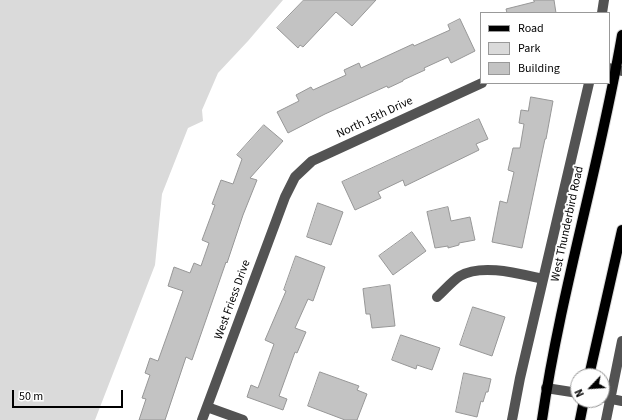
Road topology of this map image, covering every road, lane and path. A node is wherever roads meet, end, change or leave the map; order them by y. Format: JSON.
{"nodes":[{"id":1,"x":604,"y":0,"type":"edge"},
{"id":2,"x":602,"y":12,"type":"edge"},
{"id":3,"x":622,"y":35,"type":"edge"},
{"id":4,"x":616,"y":69,"type":"edge"},
{"id":5,"x":480,"y":84,"type":"edge"},
{"id":6,"x":589,"y":84,"type":"edge"},
{"id":7,"x":288,"y":189,"type":"joint"},
{"id":8,"x":622,"y":230,"type":"edge"},
{"id":9,"x":543,"y":279,"type":"junction"},
{"id":10,"x":437,"y":297,"type":"dead end"},
{"id":11,"x":622,"y":341,"type":"edge"},
{"id":12,"x":591,"y":368,"type":"edge"},
{"id":13,"x":610,"y":384,"type":"edge"},
{"id":14,"x":546,"y":388,"type":"junction"},
{"id":15,"x":570,"y":392,"type":"edge"},
{"id":16,"x":610,"y":399,"type":"edge"},
{"id":17,"x":622,"y":401,"type":"edge"},
{"id":18,"x":208,"y":407,"type":"junction"},
{"id":19,"x":582,"y":408,"type":"edge"},
{"id":20,"x":606,"y":408,"type":"edge"},
{"id":21,"x":202,"y":420,"type":"edge"},
{"id":22,"x":243,"y":420,"type":"edge"},
{"id":23,"x":512,"y":420,"type":"edge"},
{"id":24,"x":542,"y":420,"type":"edge"},
{"id":25,"x":580,"y":420,"type":"edge"},
{"id":26,"x":606,"y":420,"type":"edge"}],
"edges":[{"from":1,"to":2,"type":"street"},
{"from":3,"to":4,"type":"main road","name":"West Thunderbird Road"},
{"from":4,"to":14,"type":"main road","name":"West Thunderbird Road"},
{"from":5,"to":7,"type":"street","name":"North 15th Drive"},
{"from":6,"to":9,"type":"street","name":"West Thunderbird Road"},
{"from":7,"to":18,"type":"street","name":"West Friess Drive"},
{"from":8,"to":12,"type":"main road"},
{"from":9,"to":10,"type":"street"},
{"from":9,"to":23,"type":"street","name":"West Thunderbird Road"},
{"from":11,"to":13,"type":"street"},
{"from":14,"to":15,"type":"street"},
{"from":14,"to":24,"type":"main road","name":"West Thunderbird Road"},
{"from":16,"to":17,"type":"street"},
{"from":18,"to":21,"type":"street","name":"West Friess Drive"},
{"from":18,"to":22,"type":"street"},
{"from":19,"to":25,"type":"main road"},
{"from":20,"to":26,"type":"street"}]}
